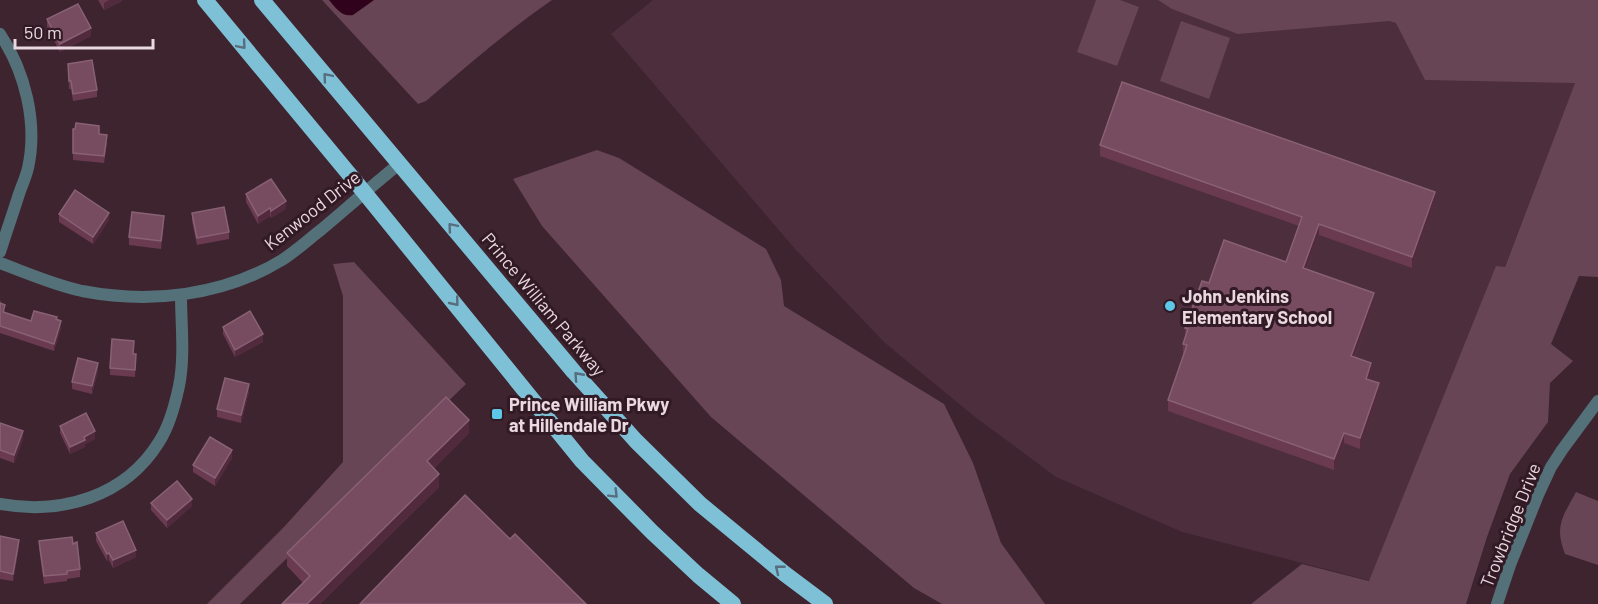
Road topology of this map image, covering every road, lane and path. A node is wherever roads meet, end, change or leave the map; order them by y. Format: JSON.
{"nodes":[{"id":1,"x":205,"y":0,"type":"edge"},
{"id":2,"x":262,"y":0,"type":"edge"},
{"id":3,"x":0,"y":34,"type":"edge"},
{"id":4,"x":399,"y":164,"type":"junction"},
{"id":5,"x":364,"y":192,"type":"junction"},
{"id":6,"x":0,"y":252,"type":"edge"},
{"id":7,"x":0,"y":263,"type":"edge"},
{"id":8,"x":181,"y":295,"type":"junction"},
{"id":9,"x":1598,"y":400,"type":"edge"},
{"id":10,"x":0,"y":504,"type":"edge"},
{"id":11,"x":733,"y":604,"type":"edge"},
{"id":12,"x":825,"y":604,"type":"edge"},
{"id":13,"x":1497,"y":604,"type":"edge"}],
"edges":[{"from":1,"to":5,"type":"highway","one_way":true},
{"from":4,"to":2,"type":"highway","name":"Prince William Parkway","one_way":true},
{"from":3,"to":6,"type":"street"},
{"from":4,"to":5,"type":"street","name":"Kenwood Drive"},
{"from":12,"to":4,"type":"highway","name":"Prince William Parkway","one_way":true},
{"from":5,"to":8,"type":"street","name":"Kenwood Drive"},
{"from":5,"to":11,"type":"highway","one_way":true},
{"from":7,"to":8,"type":"street","name":"Kenwood Drive"},
{"from":8,"to":10,"type":"street"},
{"from":9,"to":13,"type":"street","name":"Trowbridge Drive"}]}
